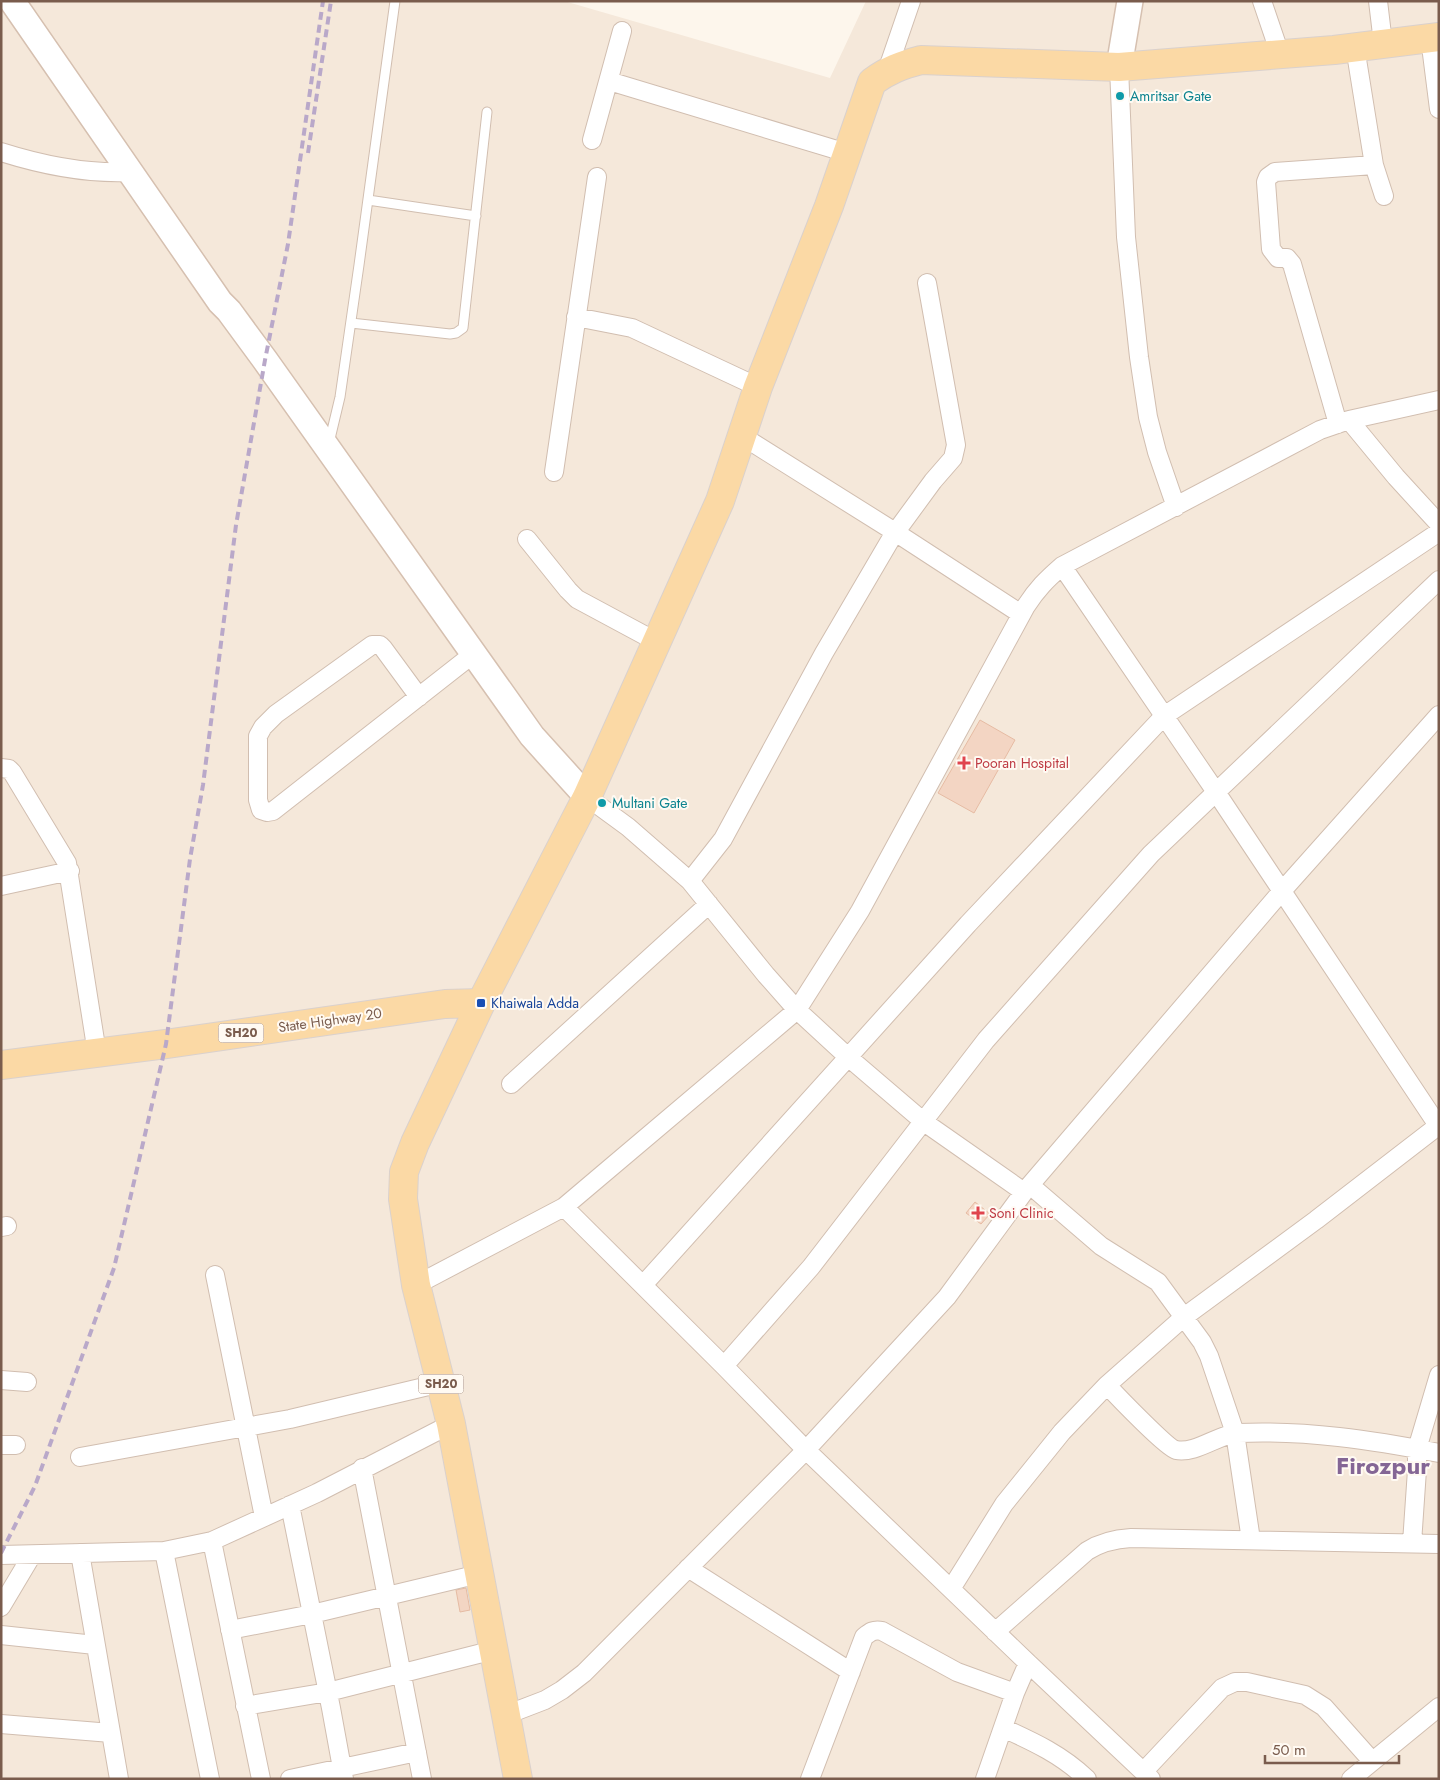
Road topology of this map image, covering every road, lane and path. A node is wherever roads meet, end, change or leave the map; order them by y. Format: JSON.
{"nodes":[{"id":1,"x":5,"y":1,"type":"edge"},
{"id":2,"x":12,"y":1,"type":"edge"},
{"id":3,"x":395,"y":1,"type":"edge"},
{"id":4,"x":910,"y":1,"type":"edge"},
{"id":5,"x":1130,"y":1,"type":"edge"},
{"id":6,"x":1262,"y":1,"type":"edge"},
{"id":7,"x":1378,"y":1,"type":"edge"},
{"id":8,"x":1,"y":4,"type":"edge"},
{"id":9,"x":622,"y":31,"type":"dead end"},
{"id":10,"x":1434,"y":37,"type":"edge"},
{"id":11,"x":1383,"y":43,"type":"junction"},
{"id":12,"x":1355,"y":47,"type":"junction"},
{"id":13,"x":1280,"y":54,"type":"junction"},
{"id":14,"x":1118,"y":67,"type":"junction"},
{"id":15,"x":887,"y":71,"type":"junction"},
{"id":16,"x":609,"y":81,"type":"junction"},
{"id":17,"x":1439,"y":109,"type":"edge"},
{"id":18,"x":487,"y":112,"type":"dead end"},
{"id":19,"x":592,"y":140,"type":"dead end"},
{"id":20,"x":1,"y":152,"type":"edge"},
{"id":21,"x":847,"y":153,"type":"junction"},
{"id":22,"x":1374,"y":165,"type":"junction"},
{"id":23,"x":130,"y":172,"type":"junction"},
{"id":24,"x":597,"y":177,"type":"dead end"},
{"id":25,"x":1384,"y":196,"type":"dead end"},
{"id":26,"x":368,"y":200,"type":"junction"},
{"id":27,"x":476,"y":216,"type":"junction"},
{"id":28,"x":927,"y":283,"type":"dead end"},
{"id":29,"x":576,"y":317,"type":"junction"},
{"id":30,"x":351,"y":323,"type":"junction"},
{"id":31,"x":758,"y":387,"type":"junction"},
{"id":32,"x":1439,"y":400,"type":"edge"},
{"id":33,"x":1343,"y":422,"type":"junction"},
{"id":34,"x":742,"y":436,"type":"junction"},
{"id":35,"x":328,"y":449,"type":"junction"},
{"id":36,"x":554,"y":472,"type":"dead end"},
{"id":37,"x":1176,"y":507,"type":"junction"},
{"id":38,"x":1439,"y":524,"type":"edge"},
{"id":39,"x":896,"y":532,"type":"junction"},
{"id":40,"x":1439,"y":532,"type":"edge"},
{"id":41,"x":527,"y":539,"type":"dead end"},
{"id":42,"x":1062,"y":566,"type":"junction"},
{"id":43,"x":1439,"y":580,"type":"edge"},
{"id":44,"x":1021,"y":614,"type":"junction"},
{"id":45,"x":656,"y":642,"type":"junction"},
{"id":46,"x":472,"y":655,"type":"junction"},
{"id":47,"x":419,"y":697,"type":"junction"},
{"id":48,"x":1439,"y":715,"type":"edge"},
{"id":49,"x":1164,"y":716,"type":"junction"},
{"id":50,"x":1,"y":768,"type":"edge"},
{"id":51,"x":1216,"y":792,"type":"junction"},
{"id":52,"x":587,"y":797,"type":"junction"},
{"id":53,"x":70,"y":871,"type":"junction"},
{"id":54,"x":690,"y":881,"type":"junction"},
{"id":55,"x":1,"y":886,"type":"edge"},
{"id":56,"x":1282,"y":891,"type":"junction"},
{"id":57,"x":709,"y":904,"type":"junction"},
{"id":58,"x":481,"y":1003,"type":"junction"},
{"id":59,"x":797,"y":1010,"type":"junction"},
{"id":60,"x":97,"y":1053,"type":"junction"},
{"id":61,"x":848,"y":1057,"type":"junction"},
{"id":62,"x":1,"y":1065,"type":"edge"},
{"id":63,"x":511,"y":1084,"type":"dead end"},
{"id":64,"x":924,"y":1122,"type":"junction"},
{"id":65,"x":1439,"y":1126,"type":"edge"},
{"id":66,"x":1027,"y":1188,"type":"junction"},
{"id":67,"x":564,"y":1207,"type":"junction"},
{"id":68,"x":215,"y":1276,"type":"dead end"},
{"id":69,"x":416,"y":1285,"type":"junction"},
{"id":70,"x":643,"y":1285,"type":"junction"},
{"id":71,"x":1184,"y":1317,"type":"junction"},
{"id":72,"x":724,"y":1366,"type":"junction"},
{"id":73,"x":1439,"y":1375,"type":"edge"},
{"id":74,"x":1,"y":1380,"type":"edge"},
{"id":75,"x":27,"y":1382,"type":"dead end"},
{"id":76,"x":441,"y":1383,"type":"junction"},
{"id":77,"x":1107,"y":1385,"type":"junction"},
{"id":78,"x":451,"y":1424,"type":"junction"},
{"id":79,"x":246,"y":1427,"type":"junction"},
{"id":80,"x":1235,"y":1433,"type":"junction"},
{"id":81,"x":1417,"y":1449,"type":"junction"},
{"id":82,"x":806,"y":1450,"type":"junction"},
{"id":83,"x":1439,"y":1453,"type":"edge"},
{"id":84,"x":80,"y":1457,"type":"dead end"},
{"id":85,"x":362,"y":1468,"type":"junction"},
{"id":86,"x":290,"y":1505,"type":"junction"},
{"id":87,"x":264,"y":1517,"type":"junction"},
{"id":88,"x":1251,"y":1540,"type":"junction"},
{"id":89,"x":212,"y":1541,"type":"junction"},
{"id":90,"x":1412,"y":1543,"type":"junction"},
{"id":91,"x":1439,"y":1544,"type":"edge"},
{"id":92,"x":164,"y":1551,"type":"junction"},
{"id":93,"x":80,"y":1553,"type":"junction"},
{"id":94,"x":32,"y":1555,"type":"junction"},
{"id":95,"x":1,"y":1556,"type":"edge"},
{"id":96,"x":688,"y":1568,"type":"junction"},
{"id":97,"x":479,"y":1574,"type":"junction"},
{"id":98,"x":951,"y":1589,"type":"junction"},
{"id":99,"x":387,"y":1596,"type":"junction"},
{"id":100,"x":1,"y":1607,"type":"edge"},
{"id":101,"x":312,"y":1614,"type":"junction"},
{"id":102,"x":230,"y":1630,"type":"junction"},
{"id":103,"x":995,"y":1632,"type":"junction"},
{"id":104,"x":1,"y":1635,"type":"edge"},
{"id":105,"x":95,"y":1644,"type":"junction"},
{"id":106,"x":494,"y":1650,"type":"junction"},
{"id":107,"x":1028,"y":1663,"type":"junction"},
{"id":108,"x":851,"y":1672,"type":"junction"},
{"id":109,"x":402,"y":1674,"type":"junction"},
{"id":110,"x":328,"y":1692,"type":"junction"},
{"id":111,"x":1015,"y":1693,"type":"junction"},
{"id":112,"x":245,"y":1706,"type":"junction"},
{"id":113,"x":1439,"y":1707,"type":"edge"},
{"id":114,"x":506,"y":1715,"type":"junction"},
{"id":115,"x":1,"y":1724,"type":"edge"},
{"id":116,"x":1003,"y":1728,"type":"junction"},
{"id":117,"x":111,"y":1733,"type":"junction"},
{"id":118,"x":417,"y":1752,"type":"junction"},
{"id":119,"x":1372,"y":1761,"type":"junction"},
{"id":120,"x":343,"y":1773,"type":"edge"},
{"id":121,"x":1147,"y":1775,"type":"edge"},
{"id":122,"x":119,"y":1779,"type":"edge"},
{"id":123,"x":210,"y":1779,"type":"edge"},
{"id":124,"x":261,"y":1779,"type":"edge"},
{"id":125,"x":290,"y":1779,"type":"edge"},
{"id":126,"x":422,"y":1779,"type":"edge"},
{"id":127,"x":518,"y":1779,"type":"edge"},
{"id":128,"x":810,"y":1779,"type":"edge"},
{"id":129,"x":985,"y":1779,"type":"edge"},
{"id":130,"x":1086,"y":1779,"type":"edge"},
{"id":131,"x":1350,"y":1779,"type":"edge"}],
"edges":[{"from":1,"to":8,"type":"street"},
{"from":2,"to":23,"type":"street"},
{"from":3,"to":26,"type":"lane"},
{"from":4,"to":15,"type":"street"},
{"from":5,"to":14,"type":"street"},
{"from":6,"to":13,"type":"street"},
{"from":7,"to":11,"type":"street"},
{"from":9,"to":16,"type":"street"},
{"from":10,"to":11,"type":"main road"},
{"from":10,"to":17,"type":"street"},
{"from":11,"to":12,"type":"main road"},
{"from":12,"to":13,"type":"main road"},
{"from":12,"to":22,"type":"street"},
{"from":13,"to":14,"type":"main road"},
{"from":14,"to":15,"type":"main road"},
{"from":14,"to":37,"type":"street"},
{"from":15,"to":21,"type":"main road"},
{"from":16,"to":19,"type":"street"},
{"from":16,"to":21,"type":"street"},
{"from":18,"to":27,"type":"lane"},
{"from":20,"to":23,"type":"street"},
{"from":21,"to":31,"type":"main road"},
{"from":22,"to":25,"type":"street"},
{"from":22,"to":33,"type":"street"},
{"from":23,"to":35,"type":"street"},
{"from":24,"to":29,"type":"street"},
{"from":26,"to":27,"type":"lane"},
{"from":26,"to":30,"type":"lane"},
{"from":27,"to":30,"type":"lane"},
{"from":28,"to":39,"type":"street"},
{"from":29,"to":31,"type":"street"},
{"from":29,"to":36,"type":"street"},
{"from":30,"to":35,"type":"lane"},
{"from":31,"to":34,"type":"main road"},
{"from":32,"to":33,"type":"street"},
{"from":33,"to":37,"type":"street"},
{"from":33,"to":38,"type":"street"},
{"from":34,"to":39,"type":"street"},
{"from":34,"to":45,"type":"main road"},
{"from":35,"to":46,"type":"street"},
{"from":37,"to":42,"type":"street"},
{"from":39,"to":44,"type":"street"},
{"from":39,"to":54,"type":"street"},
{"from":40,"to":49,"type":"street"},
{"from":41,"to":45,"type":"street"},
{"from":42,"to":44,"type":"street"},
{"from":42,"to":49,"type":"street"},
{"from":43,"to":51,"type":"street"},
{"from":44,"to":59,"type":"street"},
{"from":45,"to":52,"type":"main road"},
{"from":46,"to":47,"type":"street"},
{"from":46,"to":52,"type":"street"},
{"from":47,"to":47,"type":"street"},
{"from":48,"to":56,"type":"street"},
{"from":49,"to":51,"type":"street"},
{"from":49,"to":61,"type":"street"},
{"from":50,"to":53,"type":"street"},
{"from":51,"to":56,"type":"street"},
{"from":51,"to":64,"type":"street"},
{"from":52,"to":54,"type":"street"},
{"from":52,"to":58,"type":"main road"},
{"from":53,"to":55,"type":"street"},
{"from":53,"to":60,"type":"street"},
{"from":54,"to":57,"type":"street"},
{"from":56,"to":65,"type":"street"},
{"from":56,"to":66,"type":"street"},
{"from":57,"to":59,"type":"street"},
{"from":57,"to":63,"type":"street"},
{"from":58,"to":60,"type":"main road","name":"State Highway 20","number":"SH20"},
{"from":58,"to":69,"type":"main road","number":"SH20"},
{"from":59,"to":61,"type":"street"},
{"from":59,"to":67,"type":"street"},
{"from":60,"to":62,"type":"main road","name":"State Highway 20","number":"SH20"},
{"from":61,"to":64,"type":"street"},
{"from":61,"to":70,"type":"street"},
{"from":64,"to":66,"type":"street"},
{"from":64,"to":72,"type":"street"},
{"from":65,"to":71,"type":"street"},
{"from":66,"to":71,"type":"street"},
{"from":66,"to":82,"type":"street"},
{"from":67,"to":69,"type":"street"},
{"from":67,"to":70,"type":"street"},
{"from":68,"to":79,"type":"street"},
{"from":69,"to":76,"type":"main road","number":"SH20"},
{"from":70,"to":72,"type":"street"},
{"from":71,"to":77,"type":"street"},
{"from":71,"to":80,"type":"street"},
{"from":72,"to":82,"type":"street"},
{"from":73,"to":81,"type":"street"},
{"from":74,"to":75,"type":"street"},
{"from":76,"to":78,"type":"main road","number":"SH20"},
{"from":76,"to":79,"type":"street"},
{"from":77,"to":80,"type":"street"},
{"from":77,"to":98,"type":"street"},
{"from":78,"to":85,"type":"street"},
{"from":78,"to":97,"type":"main road","number":"SH20"},
{"from":79,"to":84,"type":"street"},
{"from":79,"to":87,"type":"street"},
{"from":80,"to":81,"type":"street"},
{"from":80,"to":88,"type":"street"},
{"from":81,"to":83,"type":"street"},
{"from":81,"to":90,"type":"street"},
{"from":82,"to":96,"type":"street"},
{"from":82,"to":98,"type":"street"},
{"from":85,"to":86,"type":"street"},
{"from":85,"to":99,"type":"street"},
{"from":86,"to":87,"type":"street"},
{"from":86,"to":101,"type":"street"},
{"from":87,"to":89,"type":"street"},
{"from":88,"to":90,"type":"street"},
{"from":88,"to":103,"type":"street"},
{"from":89,"to":92,"type":"street"},
{"from":89,"to":102,"type":"street"},
{"from":90,"to":91,"type":"street"},
{"from":92,"to":93,"type":"street"},
{"from":92,"to":123,"type":"street"},
{"from":93,"to":94,"type":"street"},
{"from":93,"to":105,"type":"street"},
{"from":94,"to":95,"type":"street"},
{"from":94,"to":100,"type":"street"},
{"from":96,"to":108,"type":"street"},
{"from":96,"to":114,"type":"street"},
{"from":97,"to":99,"type":"street"},
{"from":97,"to":106,"type":"main road","number":"SH20"},
{"from":98,"to":103,"type":"street"},
{"from":99,"to":101,"type":"street"},
{"from":99,"to":109,"type":"street"},
{"from":101,"to":102,"type":"street"},
{"from":101,"to":110,"type":"street"},
{"from":102,"to":112,"type":"street"},
{"from":103,"to":107,"type":"street"},
{"from":104,"to":105,"type":"street"},
{"from":105,"to":117,"type":"street"},
{"from":106,"to":109,"type":"street"},
{"from":106,"to":114,"type":"main road","number":"SH20"},
{"from":107,"to":111,"type":"street"},
{"from":107,"to":121,"type":"street"},
{"from":108,"to":111,"type":"street"},
{"from":108,"to":128,"type":"street"},
{"from":109,"to":110,"type":"street"},
{"from":109,"to":118,"type":"street"},
{"from":110,"to":112,"type":"street"},
{"from":110,"to":120,"type":"street"},
{"from":111,"to":116,"type":"street"},
{"from":112,"to":124,"type":"street"},
{"from":113,"to":119,"type":"street"},
{"from":114,"to":127,"type":"main road","number":"SH20"},
{"from":115,"to":117,"type":"street"},
{"from":116,"to":129,"type":"street"},
{"from":116,"to":130,"type":"street"},
{"from":117,"to":122,"type":"street"},
{"from":118,"to":120,"type":"street"},
{"from":118,"to":126,"type":"street"},
{"from":119,"to":121,"type":"street"},
{"from":119,"to":131,"type":"street"},
{"from":120,"to":125,"type":"street"}]}
